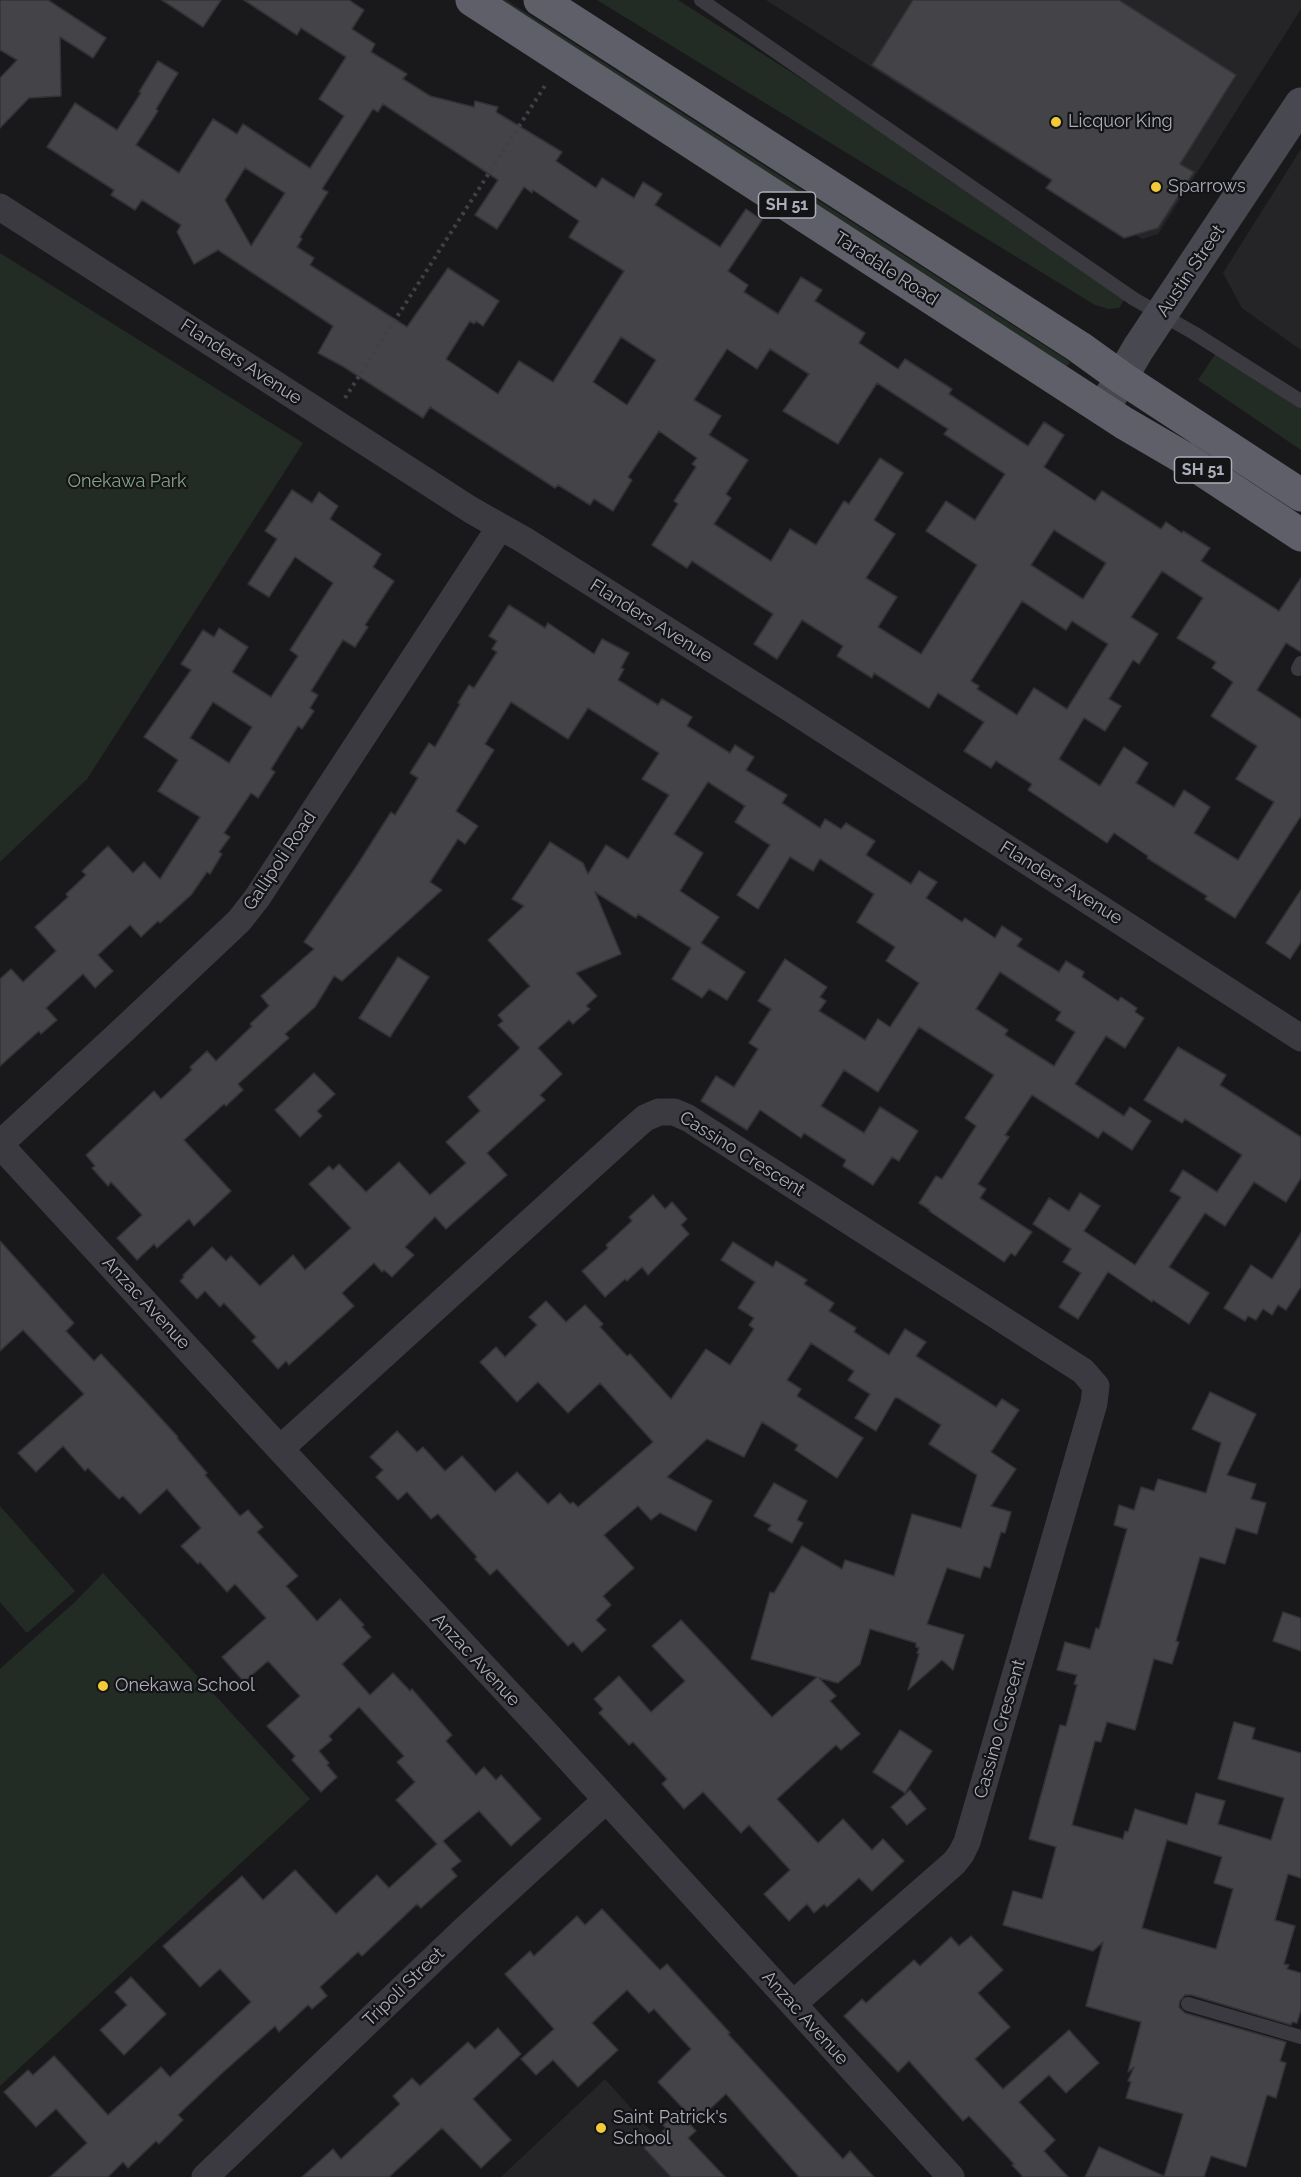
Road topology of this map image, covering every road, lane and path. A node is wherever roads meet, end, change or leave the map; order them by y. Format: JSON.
{"nodes":[{"id":1,"x":472,"y":0,"type":"edge"},
{"id":2,"x":540,"y":0,"type":"edge"},
{"id":3,"x":701,"y":0,"type":"edge"},
{"id":4,"x":562,"y":58,"type":"junction"},
{"id":5,"x":1301,"y":104,"type":"edge"},
{"id":6,"x":0,"y":207,"type":"edge"},
{"id":7,"x":1162,"y":314,"type":"junction"},
{"id":8,"x":1122,"y":378,"type":"junction"},
{"id":9,"x":1301,"y":401,"type":"edge"},
{"id":10,"x":1102,"y":409,"type":"junction"},
{"id":11,"x":331,"y":420,"type":"junction"},
{"id":12,"x":1301,"y":495,"type":"edge"},
{"id":13,"x":500,"y":527,"type":"junction"},
{"id":14,"x":1301,"y":535,"type":"edge"},
{"id":15,"x":1301,"y":1038,"type":"edge"},
{"id":16,"x":0,"y":1144,"type":"edge"},
{"id":17,"x":280,"y":1449,"type":"junction"},
{"id":18,"x":606,"y":1800,"type":"junction"},
{"id":19,"x":793,"y":2004,"type":"junction"},
{"id":20,"x":1188,"y":2004,"type":"dead end"},
{"id":21,"x":1301,"y":2037,"type":"edge"},
{"id":22,"x":205,"y":2177,"type":"edge"},
{"id":23,"x":951,"y":2177,"type":"edge"}],
"edges":[{"from":1,"to":4,"type":"highway","name":"Taradale Road","number":"SH 51"},
{"from":2,"to":8,"type":"highway","number":"SH 51"},
{"from":3,"to":7,"type":"lane"},
{"from":4,"to":10,"type":"highway","name":"Taradale Road","number":"SH 51"},
{"from":4,"to":11,"type":"path"},
{"from":5,"to":7,"type":"main road","name":"Austin Street"},
{"from":6,"to":11,"type":"street","name":"Flanders Avenue"},
{"from":7,"to":8,"type":"main road","name":"Austin Street"},
{"from":7,"to":9,"type":"lane"},
{"from":8,"to":10,"type":"main road","name":"Austin Street"},
{"from":8,"to":12,"type":"highway","number":"SH 51"},
{"from":10,"to":14,"type":"highway","name":"Taradale Road","number":"SH 51"},
{"from":11,"to":13,"type":"street","name":"Flanders Avenue"},
{"from":13,"to":15,"type":"street","name":"Flanders Avenue"},
{"from":13,"to":16,"type":"street","name":"Gallipoli Road"},
{"from":16,"to":17,"type":"street","name":"Anzac Avenue"},
{"from":17,"to":18,"type":"street","name":"Anzac Avenue"},
{"from":17,"to":19,"type":"street","name":"Cassino Crescent"},
{"from":18,"to":19,"type":"street","name":"Anzac Avenue"},
{"from":18,"to":22,"type":"street","name":"Tripoli Street"},
{"from":19,"to":23,"type":"street","name":"Anzac Avenue"},
{"from":20,"to":21,"type":"lane"}]}
